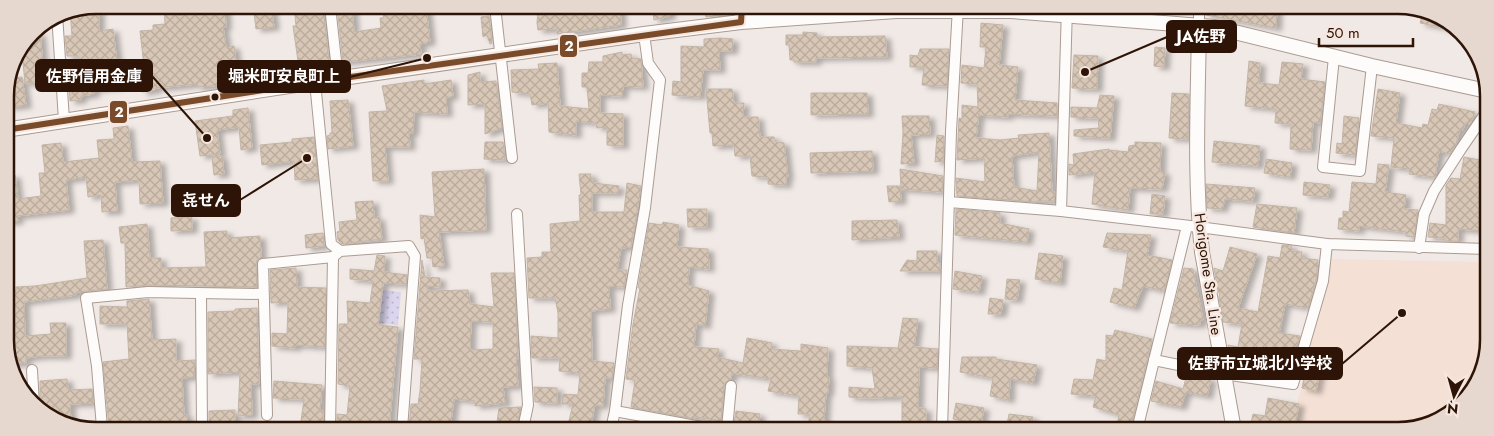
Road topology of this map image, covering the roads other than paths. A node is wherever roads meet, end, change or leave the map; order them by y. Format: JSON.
{"nodes":[{"id":1,"x":331,"y":14,"type":"edge"},
{"id":2,"x":496,"y":14,"type":"edge"},
{"id":3,"x":742,"y":14,"type":"edge"},
{"id":4,"x":854,"y":14,"type":"edge"},
{"id":5,"x":958,"y":14,"type":"edge"},
{"id":6,"x":1066,"y":14,"type":"edge"},
{"id":7,"x":1094,"y":14,"type":"edge"},
{"id":8,"x":1200,"y":14,"type":"edge"},
{"id":9,"x":741,"y":22,"type":"junction"},
{"id":10,"x":58,"y":24,"type":"edge"},
{"id":11,"x":1199,"y":25,"type":"junction"},
{"id":12,"x":644,"y":34,"type":"junction"},
{"id":13,"x":500,"y":56,"type":"junction"},
{"id":14,"x":1334,"y":57,"type":"junction"},
{"id":15,"x":1372,"y":66,"type":"junction"},
{"id":16,"x":338,"y":79,"type":"junction"},
{"id":17,"x":315,"y":82,"type":"junction"},
{"id":18,"x":1480,"y":89,"type":"edge"},
{"id":19,"x":64,"y":120,"type":"junction"},
{"id":20,"x":1480,"y":121,"type":"edge"},
{"id":21,"x":14,"y":128,"type":"edge"},
{"id":22,"x":512,"y":158,"type":"dead end"},
{"id":23,"x":950,"y":202,"type":"junction"},
{"id":24,"x":1061,"y":211,"type":"junction"},
{"id":25,"x":517,"y":214,"type":"dead end"},
{"id":26,"x":1193,"y":226,"type":"junction"},
{"id":27,"x":1327,"y":244,"type":"junction"},
{"id":28,"x":1419,"y":248,"type":"junction"},
{"id":29,"x":1480,"y":249,"type":"edge"},
{"id":30,"x":336,"y":254,"type":"junction"},
{"id":31,"x":197,"y":293,"type":"junction"},
{"id":32,"x":263,"y":294,"type":"junction"},
{"id":33,"x":1154,"y":360,"type":"junction"},
{"id":34,"x":32,"y":370,"type":"dead end"},
{"id":35,"x":1223,"y":374,"type":"junction"},
{"id":36,"x":731,"y":386,"type":"dead end"},
{"id":37,"x":33,"y":393,"type":"edge"},
{"id":38,"x":615,"y":411,"type":"junction"},
{"id":39,"x":267,"y":415,"type":"dead end"},
{"id":40,"x":102,"y":422,"type":"edge"},
{"id":41,"x":202,"y":422,"type":"edge"},
{"id":42,"x":330,"y":422,"type":"edge"},
{"id":43,"x":403,"y":422,"type":"edge"},
{"id":44,"x":524,"y":422,"type":"edge"},
{"id":45,"x":613,"y":422,"type":"edge"},
{"id":46,"x":655,"y":422,"type":"edge"},
{"id":47,"x":727,"y":422,"type":"edge"},
{"id":48,"x":942,"y":422,"type":"edge"},
{"id":49,"x":1139,"y":422,"type":"edge"},
{"id":50,"x":1232,"y":422,"type":"edge"}],
"edges":[{"from":1,"to":16,"type":"street"},
{"from":2,"to":13,"type":"street"},
{"from":3,"to":9,"type":"street"},
{"from":4,"to":9,"type":"main road"},
{"from":5,"to":23,"type":"street"},
{"from":6,"to":24,"type":"street"},
{"from":7,"to":11,"type":"main road"},
{"from":8,"to":11,"type":"street"},
{"from":9,"to":12,"type":"main road"},
{"from":10,"to":19,"type":"street"},
{"from":11,"to":14,"type":"main road"},
{"from":11,"to":26,"type":"main road","name":"Horigome Sta. Line"},
{"from":12,"to":13,"type":"main road"},
{"from":12,"to":38,"type":"street"},
{"from":13,"to":16,"type":"main road"},
{"from":13,"to":22,"type":"street"},
{"from":14,"to":15,"type":"main road"},
{"from":14,"to":15,"type":"street"},
{"from":15,"to":18,"type":"main road"},
{"from":16,"to":17,"type":"main road"},
{"from":17,"to":19,"type":"main road"},
{"from":17,"to":30,"type":"street"},
{"from":19,"to":21,"type":"main road"},
{"from":20,"to":28,"type":"street"},
{"from":23,"to":24,"type":"street"},
{"from":23,"to":48,"type":"street"},
{"from":24,"to":26,"type":"street"},
{"from":25,"to":44,"type":"street"},
{"from":26,"to":27,"type":"street"},
{"from":26,"to":33,"type":"street"},
{"from":26,"to":35,"type":"main road","name":"Horigome Sta. Line"},
{"from":27,"to":28,"type":"street"},
{"from":27,"to":35,"type":"street"},
{"from":28,"to":29,"type":"street"},
{"from":30,"to":32,"type":"street"},
{"from":30,"to":42,"type":"street"},
{"from":30,"to":43,"type":"street"},
{"from":31,"to":32,"type":"street"},
{"from":31,"to":40,"type":"street"},
{"from":31,"to":41,"type":"street"},
{"from":32,"to":39,"type":"street"},
{"from":33,"to":35,"type":"street"},
{"from":33,"to":49,"type":"street"},
{"from":34,"to":37,"type":"street"},
{"from":35,"to":50,"type":"main road","name":"Horigome Sta. Line"},
{"from":36,"to":47,"type":"street"},
{"from":38,"to":45,"type":"street"},
{"from":38,"to":46,"type":"street"}]}
